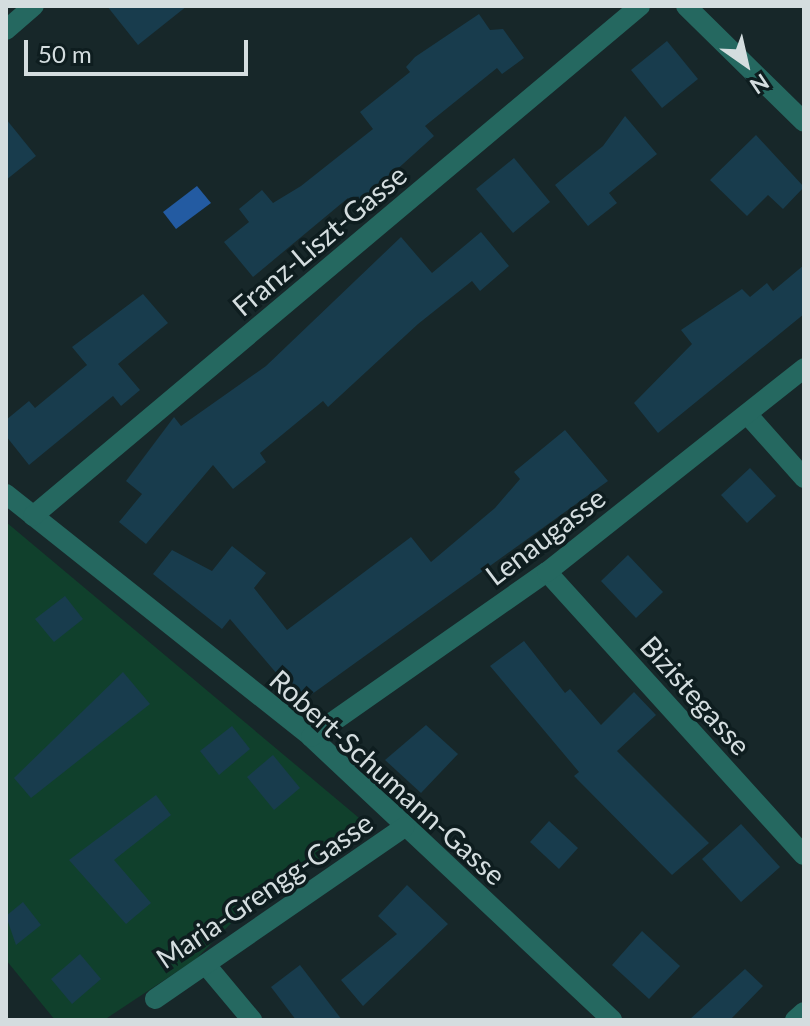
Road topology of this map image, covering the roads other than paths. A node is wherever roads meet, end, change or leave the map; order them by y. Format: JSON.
{"nodes":[{"id":1,"x":34,"y":6,"type":"edge"},
{"id":2,"x":640,"y":6,"type":"edge"},
{"id":3,"x":686,"y":6,"type":"edge"},
{"id":4,"x":6,"y":30,"type":"edge"},
{"id":5,"x":804,"y":122,"type":"edge"},
{"id":6,"x":804,"y":368,"type":"edge"},
{"id":7,"x":747,"y":414,"type":"junction"},
{"id":8,"x":804,"y":478,"type":"edge"},
{"id":9,"x":6,"y":494,"type":"edge"},
{"id":10,"x":33,"y":516,"type":"junction"},
{"id":11,"x":547,"y":572,"type":"junction"},
{"id":12,"x":311,"y":737,"type":"junction"},
{"id":13,"x":404,"y":827,"type":"junction"},
{"id":14,"x":804,"y":855,"type":"edge"},
{"id":15,"x":206,"y":965,"type":"junction"},
{"id":16,"x":155,"y":999,"type":"dead end"},
{"id":17,"x":804,"y":1012,"type":"edge"},
{"id":18,"x":252,"y":1020,"type":"edge"},
{"id":19,"x":612,"y":1020,"type":"edge"},
{"id":20,"x":795,"y":1020,"type":"edge"}],
"edges":[{"from":1,"to":4,"type":"street"},
{"from":2,"to":10,"type":"street","name":"Franz-Liszt-Gasse"},
{"from":3,"to":5,"type":"street"},
{"from":6,"to":7,"type":"street","name":"Lenaugasse"},
{"from":7,"to":8,"type":"street"},
{"from":7,"to":11,"type":"street","name":"Lenaugasse"},
{"from":9,"to":10,"type":"street","name":"Robert-Schumann-Gasse"},
{"from":10,"to":12,"type":"street","name":"Robert-Schumann-Gasse"},
{"from":11,"to":12,"type":"street","name":"Lenaugasse"},
{"from":11,"to":14,"type":"street","name":"Bizistegasse"},
{"from":12,"to":13,"type":"street","name":"Robert-Schumann-Gasse"},
{"from":13,"to":15,"type":"street","name":"Maria-Grengg-Gasse"},
{"from":13,"to":19,"type":"street","name":"Robert-Schumann-Gasse"},
{"from":15,"to":16,"type":"street","name":"Maria-Grengg-Gasse"},
{"from":15,"to":18,"type":"street"},
{"from":17,"to":20,"type":"street"}]}
